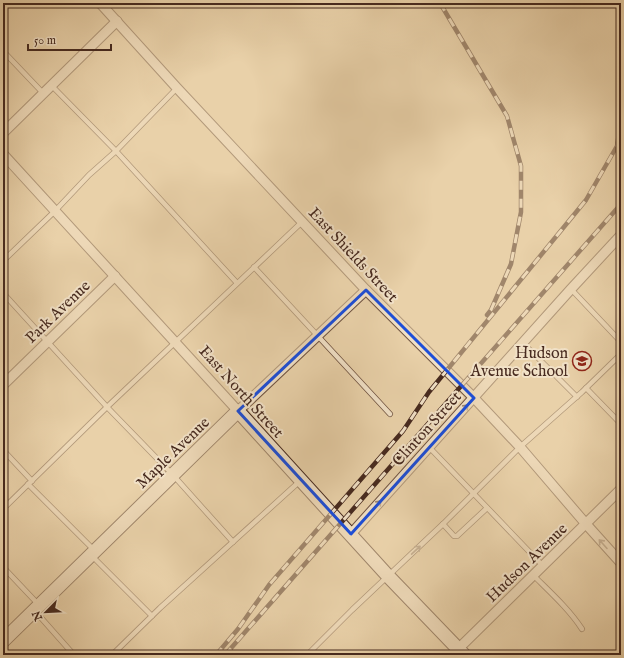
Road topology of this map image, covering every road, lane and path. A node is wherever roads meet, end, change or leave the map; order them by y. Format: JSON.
{"nodes":[{"id":1,"x":100,"y":3,"type":"edge"},
{"id":2,"x":117,"y":21,"type":"junction"},
{"id":3,"x":3,"y":51,"type":"edge"},
{"id":4,"x":51,"y":85,"type":"junction"},
{"id":5,"x":177,"y":88,"type":"junction"},
{"id":6,"x":43,"y":93,"type":"junction"},
{"id":7,"x":3,"y":133,"type":"edge"},
{"id":8,"x":116,"y":151,"type":"junction"},
{"id":9,"x":3,"y":154,"type":"edge"},
{"id":10,"x":55,"y":211,"type":"junction"},
{"id":11,"x":303,"y":222,"type":"junction"},
{"id":12,"x":621,"y":235,"type":"edge"},
{"id":13,"x":3,"y":261,"type":"edge"},
{"id":14,"x":254,"y":267,"type":"junction"},
{"id":15,"x":115,"y":276,"type":"junction"},
{"id":16,"x":237,"y":283,"type":"junction"},
{"id":17,"x":571,"y":289,"type":"junction"},
{"id":18,"x":366,"y":290,"type":"junction"},
{"id":19,"x":3,"y":293,"type":"edge"},
{"id":20,"x":318,"y":335,"type":"junction"},
{"id":21,"x":48,"y":341,"type":"junction"},
{"id":22,"x":621,"y":342,"type":"edge"},
{"id":23,"x":176,"y":343,"type":"junction"},
{"id":24,"x":523,"y":343,"type":"junction"},
{"id":25,"x":621,"y":354,"type":"edge"},
{"id":26,"x":3,"y":385,"type":"edge"},
{"id":27,"x":586,"y":388,"type":"junction"},
{"id":28,"x":576,"y":397,"type":"junction"},
{"id":29,"x":474,"y":398,"type":"junction"},
{"id":30,"x":107,"y":407,"type":"junction"},
{"id":31,"x":238,"y":411,"type":"junction"},
{"id":32,"x":390,"y":414,"type":"dead end"},
{"id":33,"x":621,"y":424,"type":"edge"},
{"id":34,"x":429,"y":447,"type":"junction"},
{"id":35,"x":520,"y":447,"type":"junction"},
{"id":36,"x":3,"y":450,"type":"edge"},
{"id":37,"x":173,"y":475,"type":"junction"},
{"id":38,"x":301,"y":480,"type":"junction"},
{"id":39,"x":30,"y":482,"type":"junction"},
{"id":40,"x":621,"y":489,"type":"edge"},
{"id":41,"x":474,"y":494,"type":"junction"},
{"id":42,"x":3,"y":508,"type":"edge"},
{"id":43,"x":487,"y":508,"type":"junction"},
{"id":44,"x":444,"y":524,"type":"junction"},
{"id":45,"x":586,"y":524,"type":"junction"},
{"id":46,"x":350,"y":534,"type":"junction"},
{"id":47,"x":233,"y":542,"type":"junction"},
{"id":48,"x":93,"y":553,"type":"junction"},
{"id":49,"x":621,"y":563,"type":"edge"},
{"id":50,"x":543,"y":566,"type":"junction"},
{"id":51,"x":3,"y":567,"type":"edge"},
{"id":52,"x":533,"y":575,"type":"junction"},
{"id":53,"x":388,"y":576,"type":"junction"},
{"id":54,"x":37,"y":608,"type":"junction"},
{"id":55,"x":152,"y":616,"type":"junction"},
{"id":56,"x":582,"y":629,"type":"dead end"},
{"id":57,"x":3,"y":641,"type":"edge"},
{"id":58,"x":458,"y":653,"type":"edge"},
{"id":59,"x":74,"y":655,"type":"edge"},
{"id":60,"x":112,"y":655,"type":"edge"},
{"id":61,"x":308,"y":655,"type":"edge"}],
"edges":[{"from":1,"to":2,"type":"street","name":"East Shields Street"},
{"from":2,"to":4,"type":"street"},
{"from":2,"to":5,"type":"street","name":"East Shields Street"},
{"from":3,"to":6,"type":"lane"},
{"from":4,"to":6,"type":"street"},
{"from":4,"to":8,"type":"lane"},
{"from":5,"to":8,"type":"lane"},
{"from":5,"to":11,"type":"street","name":"East Shields Street"},
{"from":6,"to":7,"type":"street"},
{"from":8,"to":10,"type":"lane"},
{"from":8,"to":16,"type":"lane"},
{"from":9,"to":10,"type":"street","name":"East North Street"},
{"from":10,"to":13,"type":"lane"},
{"from":10,"to":15,"type":"street","name":"East North Street"},
{"from":11,"to":14,"type":"lane"},
{"from":11,"to":18,"type":"street","name":"East Shields Street"},
{"from":12,"to":17,"type":"street","name":"Clinton Street"},
{"from":14,"to":16,"type":"lane"},
{"from":14,"to":20,"type":"lane"},
{"from":15,"to":21,"type":"street","name":"Park Avenue"},
{"from":15,"to":23,"type":"street","name":"East North Street"},
{"from":16,"to":23,"type":"lane"},
{"from":17,"to":22,"type":"lane"},
{"from":17,"to":24,"type":"street","name":"Clinton Street"},
{"from":18,"to":20,"type":"street","name":"Maple Avenue"},
{"from":18,"to":29,"type":"street","name":"East Shields Street"},
{"from":19,"to":21,"type":"lane"},
{"from":20,"to":31,"type":"street","name":"Maple Avenue"},
{"from":20,"to":32,"type":"lane"},
{"from":21,"to":26,"type":"street","name":"Park Avenue"},
{"from":21,"to":30,"type":"lane"},
{"from":23,"to":30,"type":"lane"},
{"from":23,"to":31,"type":"street","name":"East North Street"},
{"from":24,"to":28,"type":"lane"},
{"from":24,"to":29,"type":"street","name":"Clinton Street"},
{"from":25,"to":27,"type":"lane"},
{"from":27,"to":28,"type":"lane"},
{"from":27,"to":33,"type":"lane"},
{"from":28,"to":35,"type":"lane"},
{"from":34,"to":29,"type":"street","name":"Clinton Street","one_way":true},
{"from":29,"to":35,"type":"street","name":"East Shields Street"},
{"from":30,"to":37,"type":"lane"},
{"from":30,"to":39,"type":"lane"},
{"from":31,"to":37,"type":"street","name":"Maple Avenue"},
{"from":31,"to":38,"type":"street","name":"East North Street"},
{"from":34,"to":41,"type":"lane"},
{"from":46,"to":34,"type":"street","name":"Clinton Street","one_way":true},
{"from":35,"to":41,"type":"lane"},
{"from":35,"to":45,"type":"street","name":"East Shields Street"},
{"from":36,"to":39,"type":"lane"},
{"from":37,"to":47,"type":"lane"},
{"from":37,"to":48,"type":"street","name":"Maple Avenue"},
{"from":38,"to":46,"type":"street","name":"East North Street"},
{"from":38,"to":47,"type":"lane"},
{"from":39,"to":42,"type":"lane"},
{"from":39,"to":48,"type":"lane"},
{"from":40,"to":45,"type":"street","name":"Hudson Avenue"},
{"from":41,"to":43,"type":"lane"},
{"from":41,"to":44,"type":"lane"},
{"from":43,"to":44,"type":"lane"},
{"from":43,"to":50,"type":"lane"},
{"from":53,"to":44,"type":"lane","one_way":true},
{"from":49,"to":45,"type":"street","name":"East Shields Street","one_way":true},
{"from":45,"to":50,"type":"street","name":"Hudson Avenue"},
{"from":46,"to":53,"type":"street","name":"East North Street"},
{"from":47,"to":55,"type":"lane"},
{"from":48,"to":54,"type":"street","name":"Maple Avenue"},
{"from":48,"to":55,"type":"lane"},
{"from":50,"to":52,"type":"street","name":"Hudson Avenue"},
{"from":51,"to":54,"type":"lane"},
{"from":52,"to":56,"type":"lane"},
{"from":52,"to":58,"type":"street","name":"Hudson Avenue"},
{"from":53,"to":58,"type":"street","name":"East North Street"},
{"from":53,"to":61,"type":"lane"},
{"from":54,"to":57,"type":"street","name":"Maple Avenue"},
{"from":54,"to":59,"type":"lane"},
{"from":55,"to":60,"type":"lane"}]}
